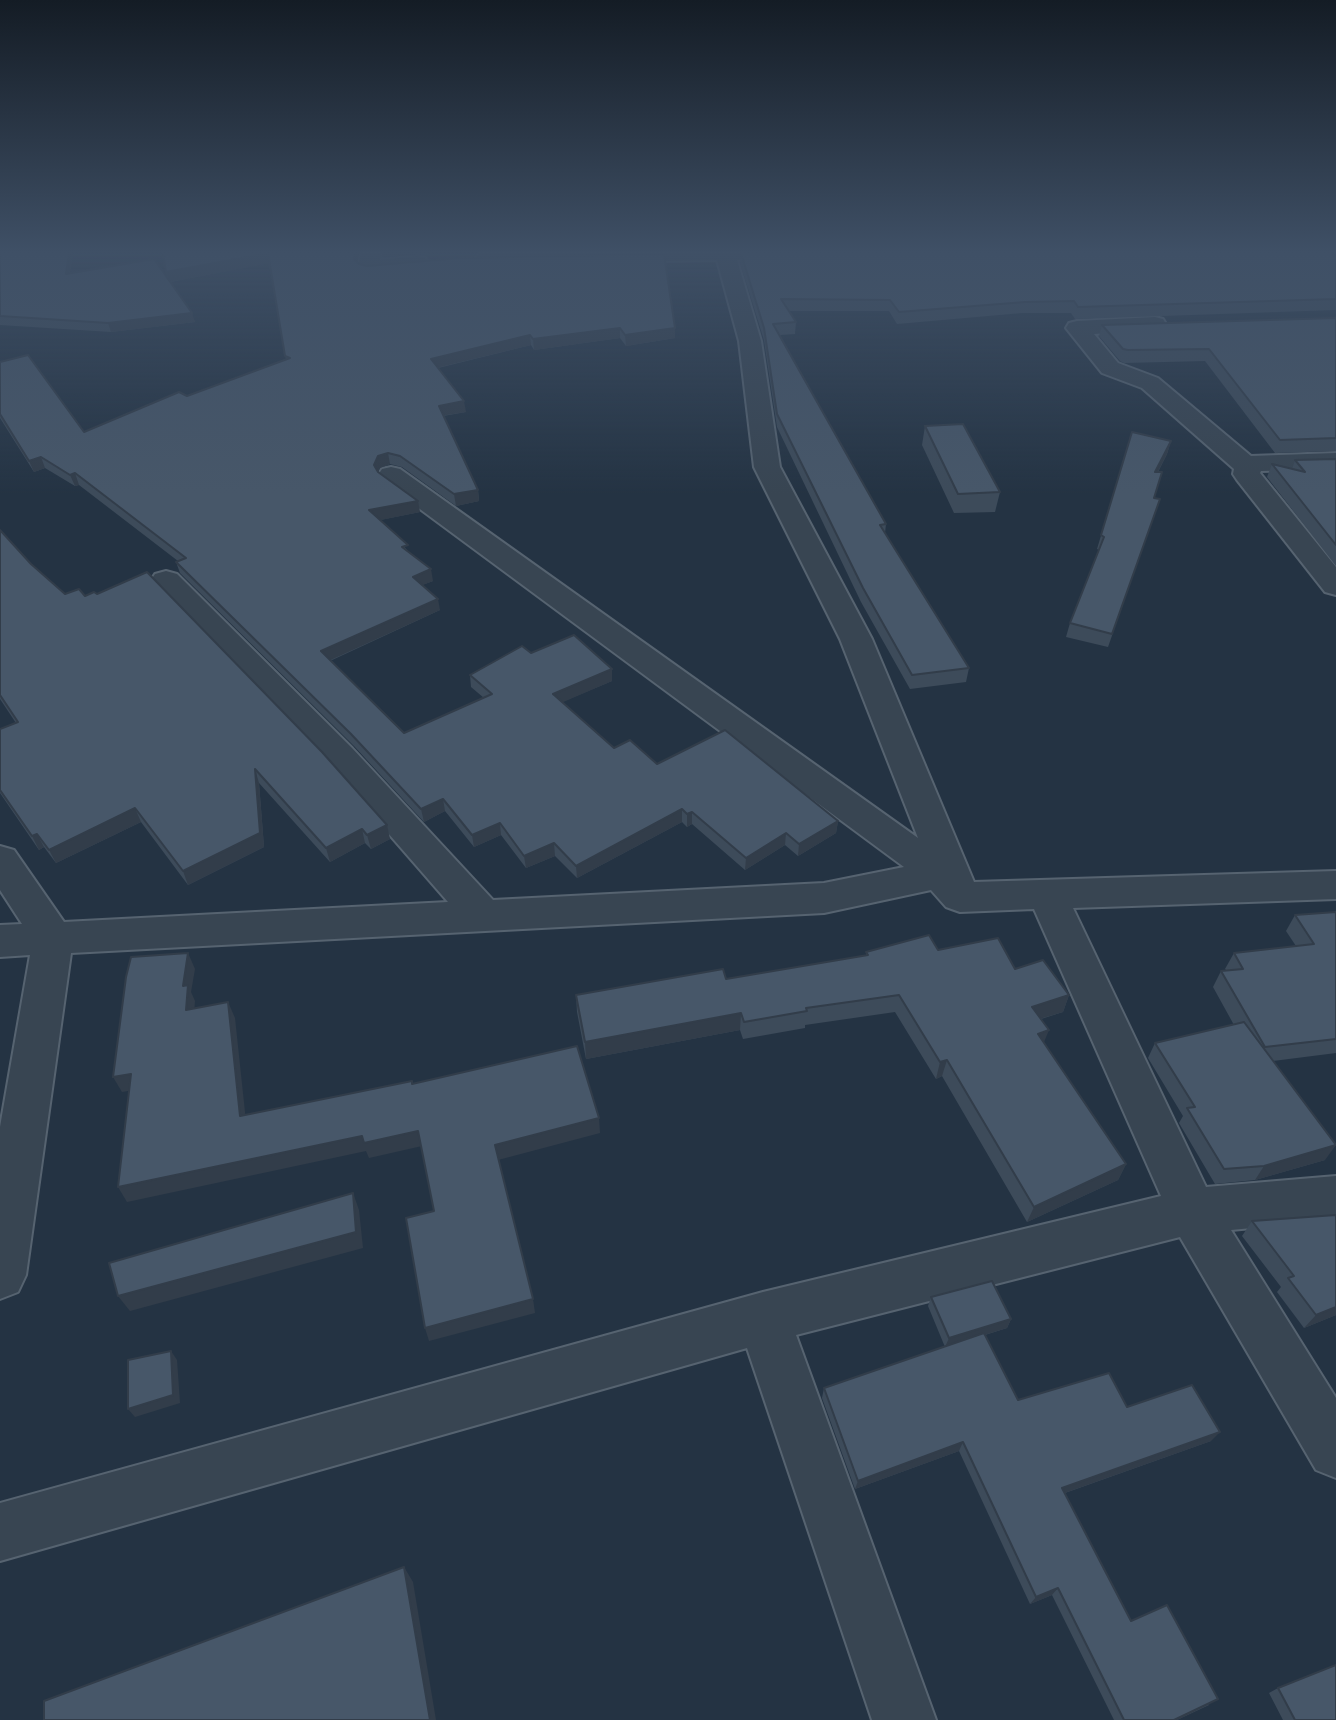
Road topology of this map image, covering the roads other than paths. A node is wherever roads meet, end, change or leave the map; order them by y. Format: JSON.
{"nodes":[{"id":1,"x":748,"y":333,"type":"edge"},
{"id":2,"x":1081,"y":333,"type":"edge"},
{"id":3,"x":1336,"y":461,"type":"edge"},
{"id":4,"x":1248,"y":467,"type":"junction"},
{"id":5,"x":391,"y":475,"type":"dead end"},
{"id":6,"x":166,"y":580,"type":"dead end"},
{"id":7,"x":1336,"y":586,"type":"edge"},
{"id":8,"x":0,"y":860,"type":"edge"},
{"id":9,"x":950,"y":885,"type":"junction"},
{"id":10,"x":1336,"y":885,"type":"edge"},
{"id":11,"x":1047,"y":894,"type":"junction"},
{"id":12,"x":482,"y":914,"type":"junction"},
{"id":13,"x":53,"y":938,"type":"junction"},
{"id":14,"x":0,"y":940,"type":"edge"},
{"id":15,"x":1336,"y":1198,"type":"edge"},
{"id":16,"x":1192,"y":1211,"type":"junction"},
{"id":17,"x":0,"y":1275,"type":"edge"},
{"id":18,"x":763,"y":1318,"type":"junction"},
{"id":19,"x":1336,"y":1450,"type":"edge"},
{"id":20,"x":0,"y":1532,"type":"edge"},
{"id":21,"x":904,"y":1720,"type":"edge"}],
"edges":[{"from":1,"to":9,"type":"street"},
{"from":2,"to":4,"type":"street"},
{"from":3,"to":4,"type":"street"},
{"from":4,"to":7,"type":"street"},
{"from":5,"to":9,"type":"street"},
{"from":6,"to":12,"type":"street"},
{"from":8,"to":13,"type":"street"},
{"from":9,"to":11,"type":"street"},
{"from":9,"to":12,"type":"street"},
{"from":10,"to":11,"type":"street"},
{"from":11,"to":16,"type":"street"},
{"from":12,"to":13,"type":"street"},
{"from":13,"to":14,"type":"street"},
{"from":13,"to":17,"type":"street"},
{"from":15,"to":16,"type":"street"},
{"from":16,"to":18,"type":"street"},
{"from":16,"to":19,"type":"street"},
{"from":18,"to":20,"type":"street"},
{"from":18,"to":21,"type":"street"}]}
